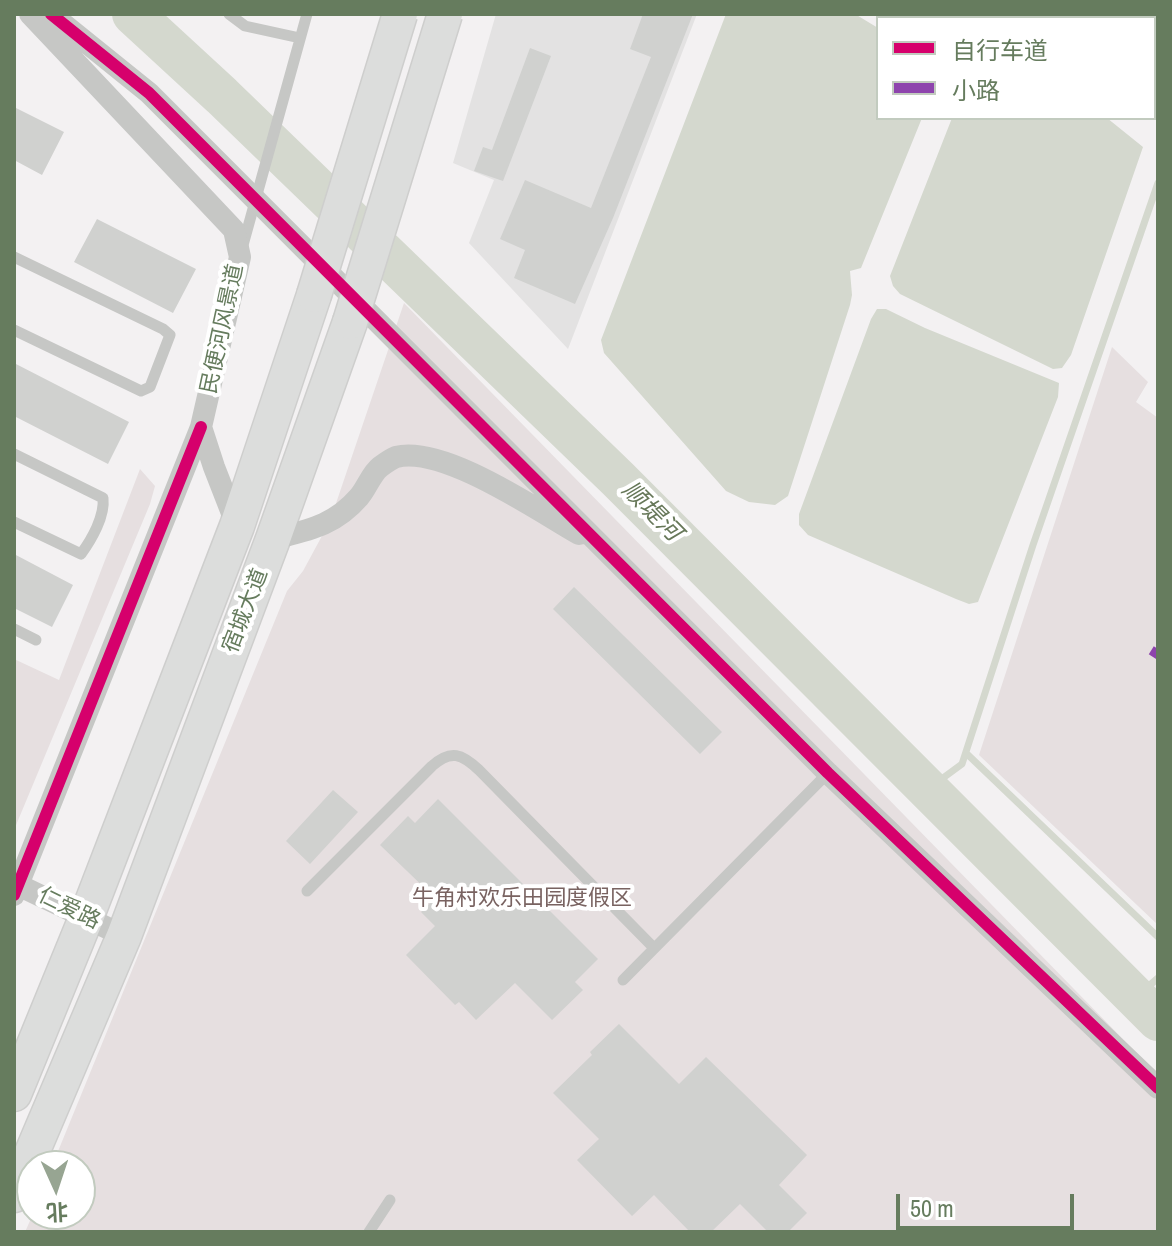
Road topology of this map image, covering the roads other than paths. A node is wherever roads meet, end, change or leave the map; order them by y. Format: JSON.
{"nodes":[{"id":1,"x":30,"y":14,"type":"edge"},
{"id":2,"x":51,"y":14,"type":"edge"},
{"id":3,"x":229,"y":14,"type":"edge"},
{"id":4,"x":307,"y":14,"type":"edge"},
{"id":5,"x":400,"y":14,"type":"edge"},
{"id":6,"x":445,"y":14,"type":"edge"},
{"id":7,"x":300,"y":38,"type":"junction"},
{"id":8,"x":256,"y":198,"type":"junction"},
{"id":9,"x":14,"y":257,"type":"edge"},
{"id":10,"x":240,"y":257,"type":"junction"},
{"id":11,"x":14,"y":330,"type":"edge"},
{"id":12,"x":201,"y":427,"type":"junction"},
{"id":13,"x":14,"y":454,"type":"edge"},
{"id":14,"x":14,"y":522,"type":"edge"},
{"id":15,"x":237,"y":526,"type":"junction"},
{"id":16,"x":273,"y":539,"type":"junction"},
{"id":17,"x":604,"y":548,"type":"junction"},
{"id":18,"x":14,"y":629,"type":"edge"},
{"id":19,"x":36,"y":640,"type":"dead end"},
{"id":20,"x":828,"y":773,"type":"junction"},
{"id":21,"x":15,"y":888,"type":"edge"},
{"id":22,"x":307,"y":891,"type":"dead end"},
{"id":23,"x":86,"y":918,"type":"junction"},
{"id":24,"x":124,"y":936,"type":"junction"},
{"id":25,"x":654,"y":948,"type":"junction"},
{"id":26,"x":623,"y":980,"type":"dead end"},
{"id":27,"x":1158,"y":1088,"type":"edge"},
{"id":28,"x":14,"y":1094,"type":"edge"},
{"id":29,"x":14,"y":1195,"type":"edge"},
{"id":30,"x":390,"y":1200,"type":"dead end"},
{"id":31,"x":369,"y":1232,"type":"edge"}],
"edges":[{"from":1,"to":10,"type":"street","name":"民便河风景道"},
{"from":2,"to":8,"type":"street"},
{"from":3,"to":7,"type":"lane"},
{"from":4,"to":7,"type":"lane"},
{"from":5,"to":15,"type":"main road","name":"宿城大道","bridge":true},
{"from":6,"to":16,"type":"main road","name":"宿城大道","bridge":true},
{"from":7,"to":8,"type":"lane"},
{"from":8,"to":10,"type":"lane"},
{"from":8,"to":17,"type":"street"},
{"from":9,"to":11,"type":"lane"},
{"from":10,"to":12,"type":"street","name":"民便河风景道"},
{"from":12,"to":15,"type":"street"},
{"from":12,"to":21,"type":"street","name":"民便河风景道"},
{"from":13,"to":14,"type":"lane"},
{"from":15,"to":23,"type":"main road","name":"宿城大道"},
{"from":16,"to":17,"type":"street"},
{"from":16,"to":24,"type":"main road","name":"宿城大道"},
{"from":17,"to":20,"type":"street"},
{"from":18,"to":19,"type":"lane"},
{"from":20,"to":25,"type":"lane"},
{"from":20,"to":27,"type":"street"},
{"from":21,"to":23,"type":"street","name":"仁爱路"},
{"from":22,"to":25,"type":"lane"},
{"from":23,"to":24,"type":"street","name":"仁爱路"},
{"from":23,"to":28,"type":"main road","name":"宿城大道"},
{"from":24,"to":29,"type":"main road","name":"宿城大道"},
{"from":25,"to":26,"type":"lane"},
{"from":30,"to":31,"type":"lane"}]}
